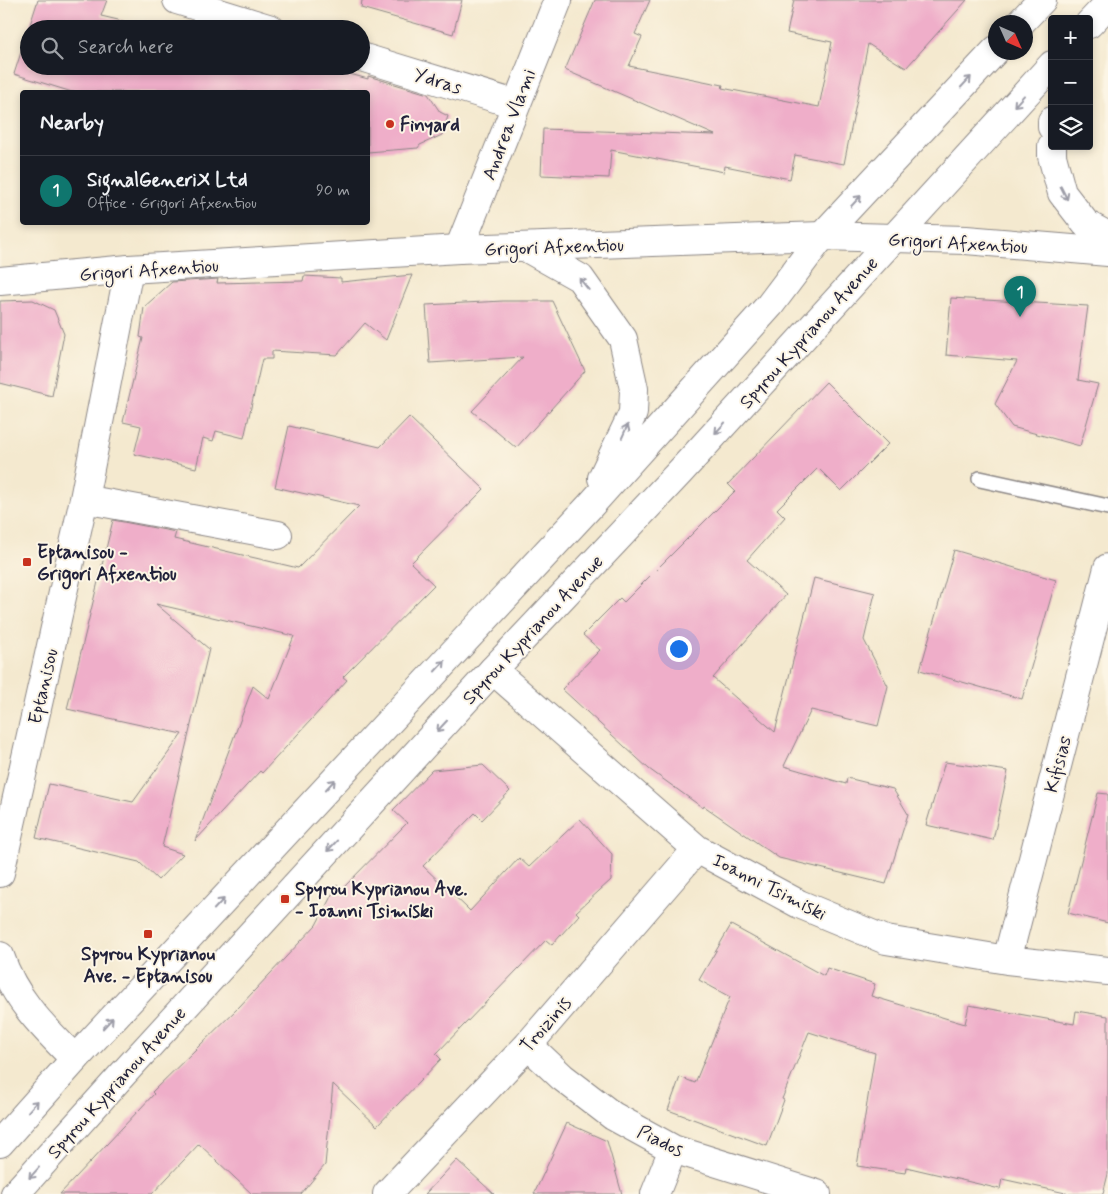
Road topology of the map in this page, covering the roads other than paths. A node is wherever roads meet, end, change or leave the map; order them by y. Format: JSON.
{"nodes":[{"id":1,"x":177,"y":0,"type":"edge"},
{"id":2,"x":558,"y":0,"type":"edge"},
{"id":3,"x":1042,"y":0,"type":"edge"},
{"id":4,"x":1108,"y":4,"type":"edge"},
{"id":5,"x":1028,"y":15,"type":"edge"},
{"id":6,"x":242,"y":20,"type":"edge"},
{"id":7,"x":1093,"y":20,"type":"edge"},
{"id":8,"x":988,"y":59,"type":"edge"},
{"id":9,"x":370,"y":60,"type":"edge"},
{"id":10,"x":1048,"y":69,"type":"edge"},
{"id":11,"x":515,"y":104,"type":"junction"},
{"id":12,"x":1052,"y":150,"type":"edge"},
{"id":13,"x":822,"y":236,"type":"junction"},
{"id":14,"x":1108,"y":236,"type":"edge"},
{"id":15,"x":895,"y":237,"type":"junction"},
{"id":16,"x":525,"y":247,"type":"junction"},
{"id":17,"x":459,"y":249,"type":"junction"},
{"id":18,"x":1108,"y":252,"type":"edge"},
{"id":19,"x":129,"y":269,"type":"junction"},
{"id":20,"x":0,"y":281,"type":"edge"},
{"id":21,"x":980,"y":479,"type":"dead end"},
{"id":22,"x":84,"y":499,"type":"junction"},
{"id":23,"x":589,"y":507,"type":"junction"},
{"id":24,"x":1108,"y":508,"type":"edge"},
{"id":25,"x":278,"y":535,"type":"dead end"},
{"id":26,"x":1108,"y":568,"type":"edge"},
{"id":27,"x":493,"y":670,"type":"junction"},
{"id":28,"x":697,"y":849,"type":"junction"},
{"id":29,"x":0,"y":873,"type":"edge"},
{"id":30,"x":0,"y":956,"type":"edge"},
{"id":31,"x":1006,"y":960,"type":"junction"},
{"id":32,"x":1108,"y":971,"type":"edge"},
{"id":33,"x":528,"y":1045,"type":"junction"},
{"id":34,"x":75,"y":1059,"type":"junction"},
{"id":35,"x":0,"y":1143,"type":"edge"},
{"id":36,"x":673,"y":1149,"type":"junction"},
{"id":37,"x":14,"y":1194,"type":"edge"},
{"id":38,"x":387,"y":1194,"type":"edge"},
{"id":39,"x":655,"y":1194,"type":"edge"},
{"id":40,"x":817,"y":1194,"type":"edge"}],
"edges":[{"from":1,"to":6,"type":"street"},
{"from":2,"to":11,"type":"street","name":"Andrea Vlami"},
{"from":3,"to":5,"type":"street"},
{"from":4,"to":7,"type":"street"},
{"from":13,"to":8,"type":"street","one_way":true},
{"from":9,"to":11,"type":"street","name":"Ydras"},
{"from":10,"to":15,"type":"street","name":"Spyrou Kyprianou Avenue","one_way":true},
{"from":11,"to":17,"type":"street","name":"Andrea Vlami"},
{"from":12,"to":14,"type":"street","one_way":true},
{"from":13,"to":15,"type":"street","name":"Grigori Afxentiou"},
{"from":13,"to":16,"type":"street","name":"Grigori Afxentiou"},
{"from":13,"to":23,"type":"street"},
{"from":15,"to":18,"type":"street","name":"Grigori Afxentiou"},
{"from":15,"to":27,"type":"street","name":"Spyrou Kyprianou Avenue","one_way":true},
{"from":16,"to":17,"type":"street","name":"Grigori Afxentiou"},
{"from":23,"to":16,"type":"street","one_way":true},
{"from":17,"to":19,"type":"street","name":"Grigori Afxentiou"},
{"from":19,"to":20,"type":"street","name":"Grigori Afxentiou"},
{"from":19,"to":22,"type":"street","name":"Eptanisou"},
{"from":21,"to":24,"type":"lane"},
{"from":22,"to":25,"type":"street"},
{"from":22,"to":29,"type":"street","name":"Eptanisou"},
{"from":34,"to":23,"type":"street","one_way":true},
{"from":26,"to":31,"type":"street","name":"Kifisias"},
{"from":27,"to":28,"type":"street","name":"Ioanni Tsimiski"},
{"from":27,"to":37,"type":"street","name":"Spyrou Kyprianou Avenue","one_way":true},
{"from":28,"to":31,"type":"street","name":"Ioanni Tsimiski"},
{"from":28,"to":33,"type":"street","name":"Troizinis"},
{"from":30,"to":34,"type":"street"},
{"from":31,"to":32,"type":"street","name":"Ioanni Tsimiski"},
{"from":33,"to":36,"type":"street","name":"Piados"},
{"from":33,"to":38,"type":"street","name":"Troizinis"},
{"from":35,"to":34,"type":"street","one_way":true},
{"from":36,"to":39,"type":"street"},
{"from":36,"to":40,"type":"street","name":"Piados"}]}
